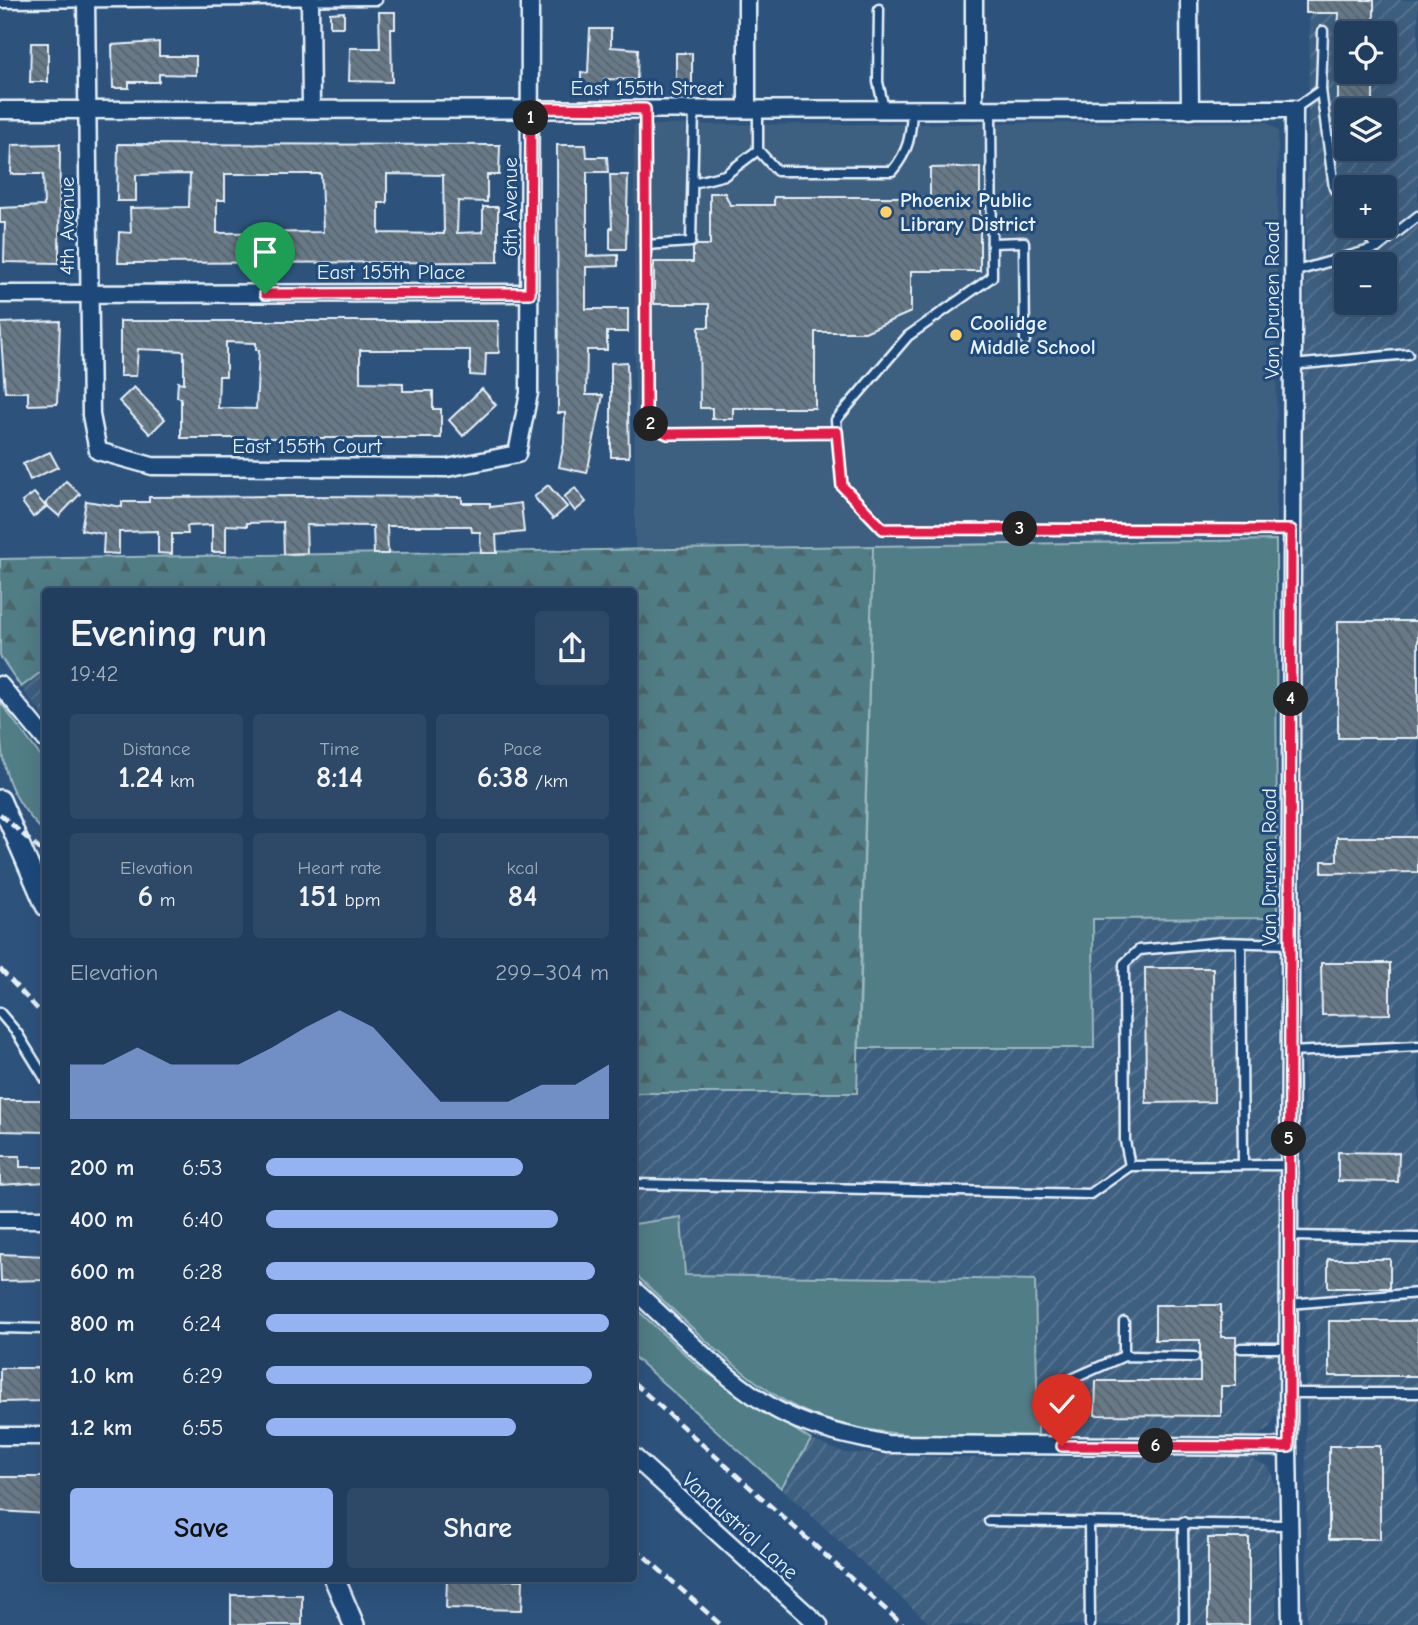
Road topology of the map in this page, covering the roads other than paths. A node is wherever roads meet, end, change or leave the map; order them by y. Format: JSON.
{"nodes":[{"id":1,"x":310,"y":0,"type":"edge"},
{"id":2,"x":377,"y":0,"type":"edge"},
{"id":3,"x":530,"y":0,"type":"edge"},
{"id":4,"x":747,"y":0,"type":"edge"},
{"id":5,"x":974,"y":0,"type":"edge"},
{"id":6,"x":1189,"y":0,"type":"edge"},
{"id":7,"x":86,"y":1,"type":"edge"},
{"id":8,"x":202,"y":1,"type":"edge"},
{"id":9,"x":0,"y":3,"type":"edge"},
{"id":10,"x":879,"y":9,"type":"dead end"},
{"id":11,"x":1323,"y":31,"type":"dead end"},
{"id":12,"x":1321,"y":89,"type":"junction"},
{"id":13,"x":531,"y":108,"type":"junction"},
{"id":14,"x":1294,"y":108,"type":"junction"},
{"id":15,"x":311,"y":109,"type":"junction"},
{"id":16,"x":645,"y":109,"type":"junction"},
{"id":17,"x":694,"y":109,"type":"junction"},
{"id":18,"x":753,"y":109,"type":"junction"},
{"id":19,"x":884,"y":109,"type":"junction"},
{"id":20,"x":912,"y":109,"type":"junction"},
{"id":21,"x":982,"y":109,"type":"junction"},
{"id":22,"x":0,"y":110,"type":"edge"},
{"id":23,"x":87,"y":110,"type":"junction"},
{"id":24,"x":1190,"y":110,"type":"junction"},
{"id":25,"x":758,"y":150,"type":"junction"},
{"id":26,"x":693,"y":183,"type":"junction"},
{"id":27,"x":1334,"y":188,"type":"edge"},
{"id":28,"x":1418,"y":216,"type":"edge"},
{"id":29,"x":1370,"y":238,"type":"edge"},
{"id":30,"x":992,"y":243,"type":"junction"},
{"id":31,"x":645,"y":245,"type":"junction"},
{"id":32,"x":1377,"y":248,"type":"junction"},
{"id":33,"x":1293,"y":272,"type":"junction"},
{"id":34,"x":530,"y":293,"type":"junction"},
{"id":35,"x":0,"y":294,"type":"edge"},
{"id":36,"x":89,"y":295,"type":"junction"},
{"id":37,"x":1025,"y":341,"type":"dead end"},
{"id":38,"x":1408,"y":354,"type":"dead end"},
{"id":39,"x":1293,"y":365,"type":"junction"},
{"id":40,"x":837,"y":432,"type":"junction"},
{"id":41,"x":98,"y":451,"type":"joint"},
{"id":42,"x":516,"y":454,"type":"joint"},
{"id":43,"x":1291,"y":530,"type":"junction"},
{"id":44,"x":0,"y":685,"type":"edge"},
{"id":45,"x":42,"y":735,"type":"edge"},
{"id":46,"x":0,"y":800,"type":"edge"},
{"id":47,"x":42,"y":896,"type":"edge"},
{"id":48,"x":1241,"y":943,"type":"junction"},
{"id":49,"x":1290,"y":944,"type":"junction"},
{"id":50,"x":0,"y":1013,"type":"edge"},
{"id":51,"x":1418,"y":1046,"type":"edge"},
{"id":52,"x":1290,"y":1052,"type":"junction"},
{"id":53,"x":42,"y":1074,"type":"edge"},
{"id":54,"x":1243,"y":1164,"type":"junction"},
{"id":55,"x":1289,"y":1165,"type":"junction"},
{"id":56,"x":1130,"y":1166,"type":"junction"},
{"id":57,"x":637,"y":1184,"type":"edge"},
{"id":58,"x":0,"y":1219,"type":"edge"},
{"id":59,"x":42,"y":1219,"type":"edge"},
{"id":60,"x":1289,"y":1236,"type":"junction"},
{"id":61,"x":1418,"y":1238,"type":"edge"},
{"id":62,"x":637,"y":1293,"type":"edge"},
{"id":63,"x":1418,"y":1293,"type":"edge"},
{"id":64,"x":1289,"y":1304,"type":"junction"},
{"id":65,"x":1124,"y":1322,"type":"dead end"},
{"id":66,"x":0,"y":1328,"type":"edge"},
{"id":67,"x":42,"y":1329,"type":"edge"},
{"id":68,"x":1241,"y":1348,"type":"dead end"},
{"id":69,"x":1289,"y":1348,"type":"junction"},
{"id":70,"x":1124,"y":1356,"type":"junction"},
{"id":71,"x":1194,"y":1357,"type":"dead end"},
{"id":72,"x":1289,"y":1393,"type":"junction"},
{"id":73,"x":1418,"y":1393,"type":"edge"},
{"id":74,"x":0,"y":1436,"type":"edge"},
{"id":75,"x":42,"y":1436,"type":"edge"},
{"id":76,"x":1062,"y":1446,"type":"junction"},
{"id":77,"x":1289,"y":1447,"type":"junction"},
{"id":78,"x":637,"y":1460,"type":"edge"},
{"id":79,"x":989,"y":1521,"type":"dead end"},
{"id":80,"x":1089,"y":1522,"type":"junction"},
{"id":81,"x":1183,"y":1522,"type":"junction"},
{"id":82,"x":1289,"y":1525,"type":"junction"},
{"id":83,"x":336,"y":1582,"type":"edge"},
{"id":84,"x":354,"y":1625,"type":"edge"},
{"id":85,"x":819,"y":1625,"type":"edge"},
{"id":86,"x":1090,"y":1625,"type":"edge"},
{"id":87,"x":1184,"y":1625,"type":"edge"},
{"id":88,"x":1291,"y":1625,"type":"edge"}],
"edges":[{"from":1,"to":2,"type":"lane"},
{"from":1,"to":8,"type":"lane"},
{"from":1,"to":15,"type":"street"},
{"from":3,"to":13,"type":"street","name":"6th Avenue"},
{"from":4,"to":18,"type":"street"},
{"from":5,"to":21,"type":"street"},
{"from":6,"to":24,"type":"street"},
{"from":7,"to":8,"type":"lane"},
{"from":7,"to":9,"type":"lane"},
{"from":7,"to":23,"type":"street","name":"4th Avenue"},
{"from":10,"to":19,"type":"lane"},
{"from":11,"to":12,"type":"lane"},
{"from":12,"to":14,"type":"lane"},
{"from":12,"to":27,"type":"lane"},
{"from":13,"to":15,"type":"street","name":"East 155th Street"},
{"from":13,"to":16,"type":"street","name":"East 155th Street"},
{"from":13,"to":34,"type":"street","name":"6th Avenue"},
{"from":14,"to":24,"type":"street","name":"East 155th Street"},
{"from":14,"to":33,"type":"street","name":"Van Drunen Road"},
{"from":15,"to":23,"type":"street","name":"East 155th Street"},
{"from":16,"to":17,"type":"street","name":"East 155th Street"},
{"from":16,"to":31,"type":"lane"},
{"from":17,"to":18,"type":"street","name":"East 155th Street"},
{"from":17,"to":26,"type":"lane"},
{"from":18,"to":19,"type":"street","name":"East 155th Street"},
{"from":18,"to":25,"type":"lane"},
{"from":19,"to":20,"type":"street","name":"East 155th Street"},
{"from":20,"to":21,"type":"street","name":"East 155th Street"},
{"from":20,"to":25,"type":"lane"},
{"from":21,"to":24,"type":"street","name":"East 155th Street"},
{"from":21,"to":30,"type":"lane"},
{"from":22,"to":23,"type":"street","name":"East 155th Street"},
{"from":23,"to":36,"type":"street","name":"4th Avenue"},
{"from":25,"to":26,"type":"lane"},
{"from":26,"to":31,"type":"lane"},
{"from":28,"to":32,"type":"lane"},
{"from":29,"to":32,"type":"lane"},
{"from":30,"to":37,"type":"lane"},
{"from":30,"to":40,"type":"lane"},
{"from":31,"to":40,"type":"lane"},
{"from":32,"to":33,"type":"lane"},
{"from":33,"to":39,"type":"street","name":"Van Drunen Road"},
{"from":34,"to":36,"type":"street","name":"East 155th Place"},
{"from":34,"to":42,"type":"street","name":"6th Avenue"},
{"from":35,"to":36,"type":"street","name":"East 155th Place"},
{"from":36,"to":41,"type":"street","name":"4th Avenue"},
{"from":38,"to":39,"type":"lane"},
{"from":39,"to":43,"type":"street","name":"Van Drunen Road"},
{"from":40,"to":43,"type":"lane"},
{"from":41,"to":42,"type":"street","name":"East 155th Court"},
{"from":43,"to":49,"type":"street","name":"Van Drunen Road"},
{"from":44,"to":45,"type":"street"},
{"from":46,"to":47,"type":"street"},
{"from":48,"to":49,"type":"lane"},
{"from":48,"to":54,"type":"lane"},
{"from":48,"to":56,"type":"lane"},
{"from":49,"to":52,"type":"street","name":"Van Drunen Road"},
{"from":50,"to":53,"type":"lane"},
{"from":51,"to":52,"type":"lane"},
{"from":52,"to":55,"type":"street","name":"Van Drunen Road"},
{"from":54,"to":55,"type":"lane"},
{"from":54,"to":56,"type":"lane"},
{"from":55,"to":60,"type":"street","name":"Van Drunen Road"},
{"from":56,"to":57,"type":"lane"},
{"from":58,"to":59,"type":"street"},
{"from":60,"to":61,"type":"lane"},
{"from":60,"to":64,"type":"street","name":"Van Drunen Road"},
{"from":62,"to":76,"type":"street"},
{"from":63,"to":64,"type":"lane"},
{"from":64,"to":69,"type":"street","name":"Van Drunen Road"},
{"from":65,"to":70,"type":"lane"},
{"from":66,"to":67,"type":"lane"},
{"from":68,"to":69,"type":"lane"},
{"from":69,"to":72,"type":"street","name":"Van Drunen Road"},
{"from":70,"to":71,"type":"lane"},
{"from":70,"to":76,"type":"lane"},
{"from":72,"to":73,"type":"lane"},
{"from":72,"to":77,"type":"street","name":"Van Drunen Road"},
{"from":74,"to":75,"type":"street"},
{"from":76,"to":77,"type":"street"},
{"from":77,"to":82,"type":"street","name":"Van Drunen Road"},
{"from":78,"to":85,"type":"street","name":"Vandustrial Lane"},
{"from":79,"to":80,"type":"lane"},
{"from":80,"to":81,"type":"lane"},
{"from":80,"to":86,"type":"lane"},
{"from":81,"to":82,"type":"lane"},
{"from":81,"to":87,"type":"lane"},
{"from":82,"to":88,"type":"street","name":"Van Drunen Road"},
{"from":83,"to":84,"type":"street"}]}
